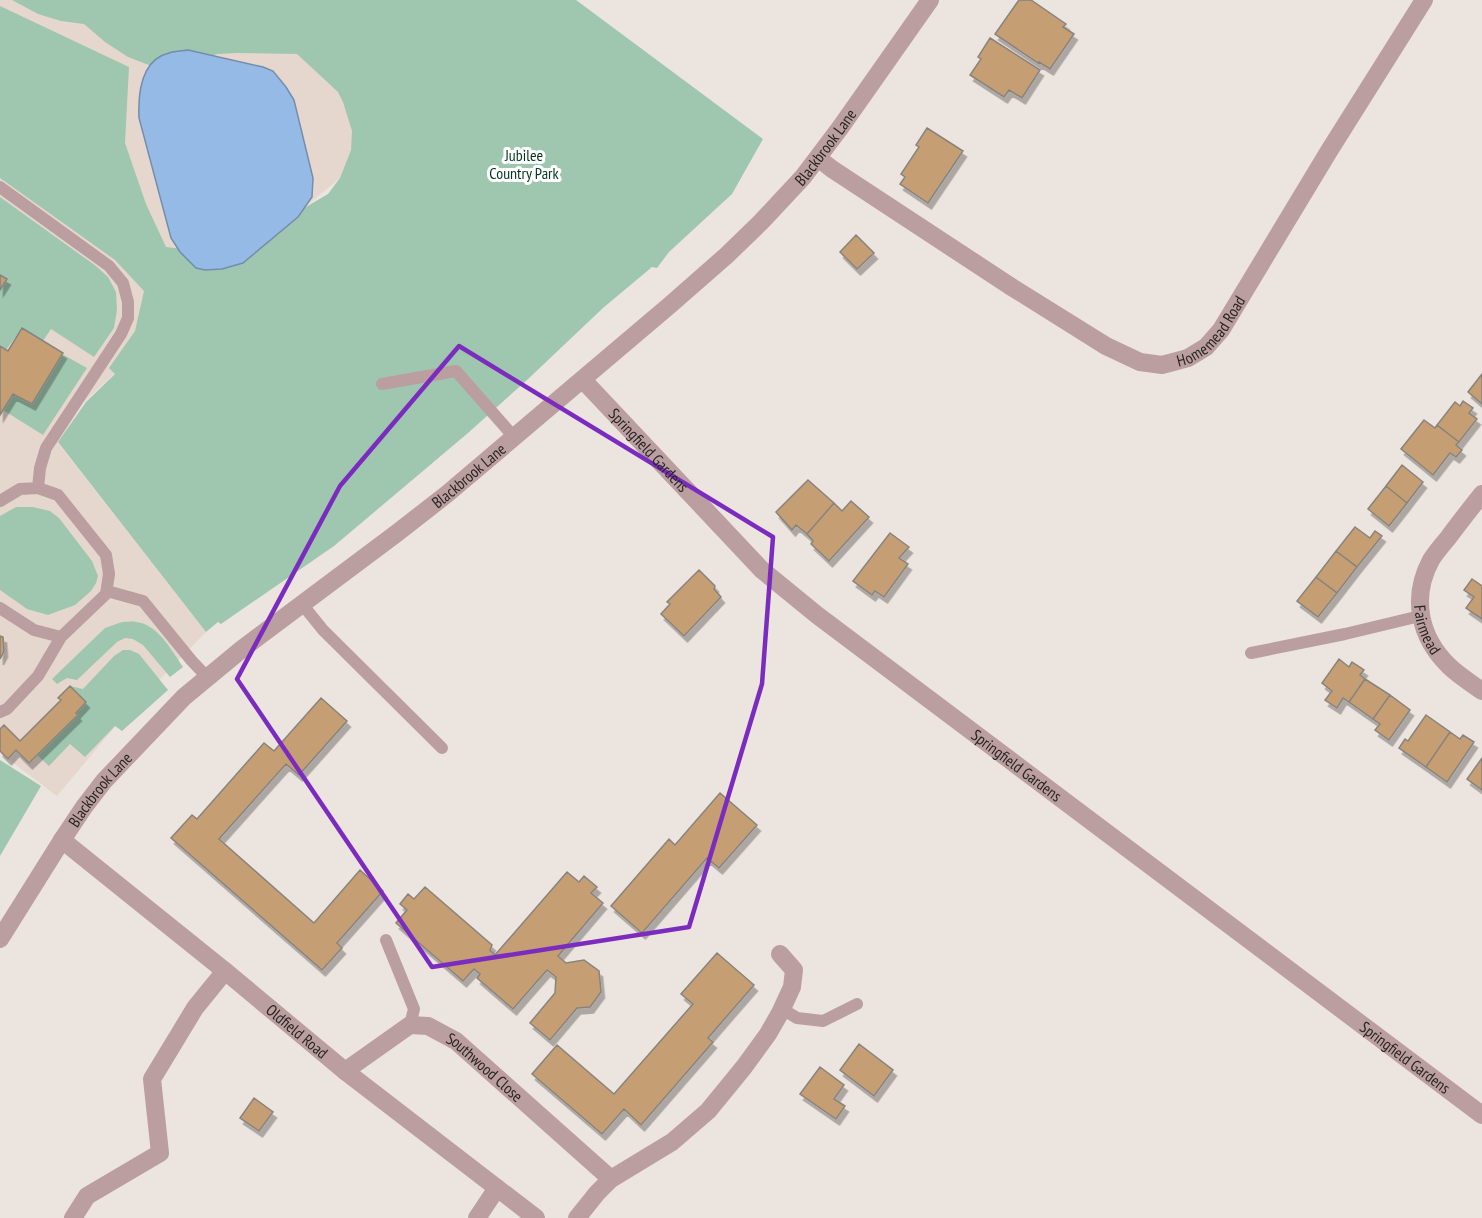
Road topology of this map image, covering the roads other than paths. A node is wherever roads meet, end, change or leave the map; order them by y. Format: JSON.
{"nodes":[{"id":1,"x":930,"y":0,"type":"edge"},
{"id":2,"x":1424,"y":0,"type":"edge"},
{"id":3,"x":818,"y":158,"type":"junction"},
{"id":4,"x":0,"y":187,"type":"edge"},
{"id":5,"x":583,"y":380,"type":"junction"},
{"id":6,"x":382,"y":384,"type":"dead end"},
{"id":7,"x":514,"y":437,"type":"junction"},
{"id":8,"x":38,"y":488,"type":"junction"},
{"id":9,"x":1482,"y":494,"type":"edge"},
{"id":10,"x":0,"y":501,"type":"edge"},
{"id":11,"x":107,"y":591,"type":"junction"},
{"id":12,"x":302,"y":604,"type":"junction"},
{"id":13,"x":0,"y":608,"type":"edge"},
{"id":14,"x":1420,"y":616,"type":"junction"},
{"id":15,"x":61,"y":637,"type":"junction"},
{"id":16,"x":1251,"y":653,"type":"dead end"},
{"id":17,"x":207,"y":677,"type":"junction"},
{"id":18,"x":1482,"y":691,"type":"edge"},
{"id":19,"x":0,"y":712,"type":"edge"},
{"id":20,"x":442,"y":748,"type":"dead end"},
{"id":21,"x":62,"y":840,"type":"junction"},
{"id":22,"x":0,"y":939,"type":"edge"},
{"id":23,"x":386,"y":940,"type":"dead end"},
{"id":24,"x":780,"y":954,"type":"dead end"},
{"id":25,"x":225,"y":971,"type":"junction"},
{"id":26,"x":857,"y":1004,"type":"dead end"},
{"id":27,"x":782,"y":1009,"type":"junction"},
{"id":28,"x":410,"y":1025,"type":"junction"},
{"id":29,"x":345,"y":1071,"type":"junction"},
{"id":30,"x":1482,"y":1115,"type":"edge"},
{"id":31,"x":611,"y":1179,"type":"junction"},
{"id":32,"x":497,"y":1188,"type":"junction"},
{"id":33,"x":73,"y":1218,"type":"edge"},
{"id":34,"x":477,"y":1218,"type":"edge"},
{"id":35,"x":536,"y":1218,"type":"edge"},
{"id":36,"x":577,"y":1218,"type":"edge"}],
"edges":[{"from":1,"to":3,"type":"street","name":"Blackbrook Lane"},
{"from":2,"to":3,"type":"street","name":"Homemead Road"},
{"from":3,"to":5,"type":"street","name":"Blackbrook Lane"},
{"from":4,"to":8,"type":"lane"},
{"from":5,"to":7,"type":"street","name":"Blackbrook Lane"},
{"from":5,"to":30,"type":"street","name":"Springfield Gardens"},
{"from":6,"to":7,"type":"lane"},
{"from":7,"to":12,"type":"street","name":"Blackbrook Lane"},
{"from":8,"to":10,"type":"lane"},
{"from":8,"to":11,"type":"lane"},
{"from":9,"to":14,"type":"street","name":"Fairmead"},
{"from":11,"to":15,"type":"lane"},
{"from":11,"to":17,"type":"lane"},
{"from":12,"to":17,"type":"street","name":"Blackbrook Lane"},
{"from":12,"to":20,"type":"lane"},
{"from":13,"to":15,"type":"lane"},
{"from":14,"to":16,"type":"lane"},
{"from":14,"to":18,"type":"street","name":"Fairmead"},
{"from":15,"to":19,"type":"lane"},
{"from":17,"to":21,"type":"street","name":"Blackbrook Lane"},
{"from":21,"to":22,"type":"street","name":"Blackbrook Lane"},
{"from":21,"to":25,"type":"street","name":"Oldfield Road"},
{"from":23,"to":28,"type":"lane"},
{"from":24,"to":27,"type":"street"},
{"from":25,"to":29,"type":"street","name":"Oldfield Road"},
{"from":25,"to":33,"type":"street"},
{"from":26,"to":27,"type":"lane"},
{"from":27,"to":31,"type":"street"},
{"from":28,"to":29,"type":"street"},
{"from":28,"to":31,"type":"street","name":"Southwood Close"},
{"from":29,"to":32,"type":"street","name":"Oldfield Road"},
{"from":31,"to":36,"type":"street"},
{"from":32,"to":34,"type":"street"},
{"from":32,"to":35,"type":"street","name":"Oldfield Road"}]}
